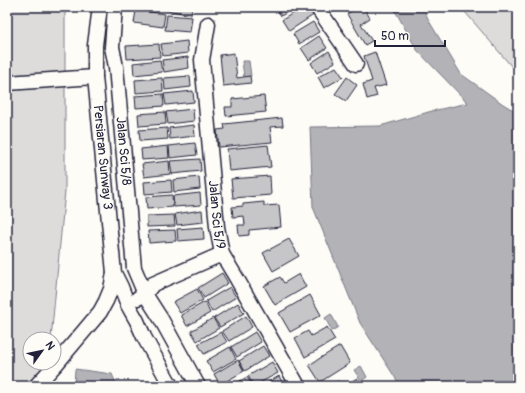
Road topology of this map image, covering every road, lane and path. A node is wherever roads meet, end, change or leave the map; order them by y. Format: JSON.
{"nodes":[{"id":1,"x":100,"y":7,"type":"edge"},
{"id":2,"x":115,"y":7,"type":"edge"},
{"id":3,"x":317,"y":7,"type":"edge"},
{"id":4,"x":208,"y":24,"type":"dead end"},
{"id":5,"x":356,"y":64,"type":"dead end"},
{"id":6,"x":95,"y":77,"type":"junction"},
{"id":7,"x":7,"y":83,"type":"edge"},
{"id":8,"x":222,"y":254,"type":"junction"},
{"id":9,"x":114,"y":273,"type":"junction"},
{"id":10,"x":139,"y":280,"type":"junction"},
{"id":11,"x":121,"y":287,"type":"junction"},
{"id":12,"x":149,"y":289,"type":"junction"},
{"id":13,"x":128,"y":305,"type":"junction"},
{"id":14,"x":36,"y":386,"type":"edge"},
{"id":15,"x":171,"y":386,"type":"edge"},
{"id":16,"x":198,"y":386,"type":"edge"},
{"id":17,"x":298,"y":386,"type":"edge"}],
"edges":[{"from":1,"to":6,"type":"street","name":"Persiaran Sunway 3"},
{"from":2,"to":10,"type":"street","name":"Jalan Sci 5/8"},
{"from":3,"to":5,"type":"street"},
{"from":4,"to":8,"type":"street","name":"Jalan Sci 5/9"},
{"from":6,"to":7,"type":"street"},
{"from":6,"to":9,"type":"street","name":"Persiaran Sunway 3"},
{"from":8,"to":12,"type":"street"},
{"from":8,"to":17,"type":"street","name":"Jalan Sci 5/9"},
{"from":9,"to":11,"type":"street","name":"Persiaran Sunway 3"},
{"from":9,"to":14,"type":"street"},
{"from":10,"to":11,"type":"street"},
{"from":10,"to":12,"type":"street"},
{"from":11,"to":13,"type":"street","name":"Persiaran Sunway 3"},
{"from":12,"to":13,"type":"street"},
{"from":12,"to":16,"type":"street"},
{"from":13,"to":15,"type":"street","name":"Persiaran Sunway 3"}]}
